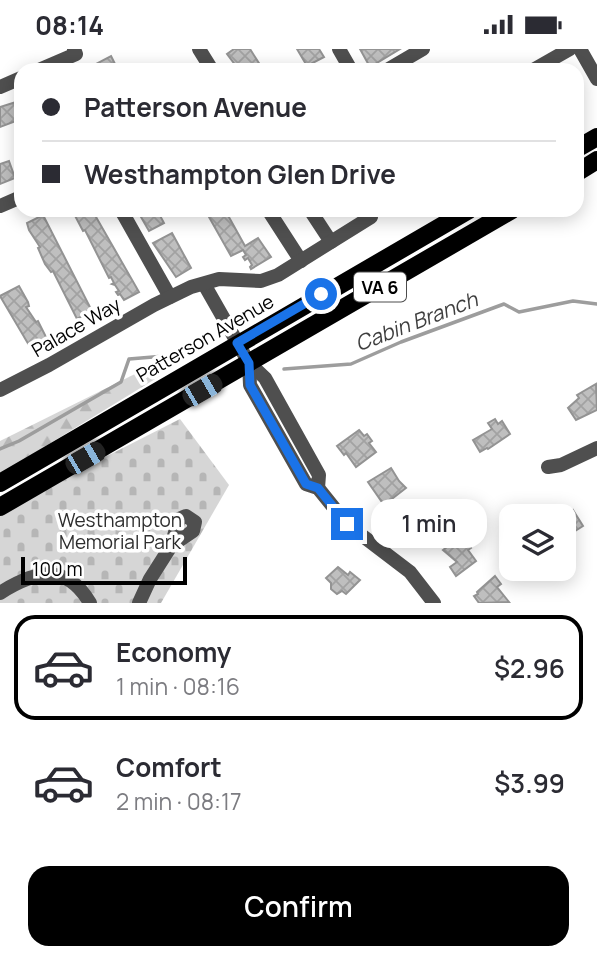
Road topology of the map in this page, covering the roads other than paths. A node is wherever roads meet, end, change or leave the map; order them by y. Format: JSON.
{"nodes":[{"id":1,"x":74,"y":49,"type":"edge"},
{"id":2,"x":423,"y":49,"type":"edge"},
{"id":3,"x":570,"y":49,"type":"edge"},
{"id":4,"x":580,"y":49,"type":"edge"},
{"id":5,"x":55,"y":63,"type":"edge"},
{"id":6,"x":401,"y":63,"type":"edge"},
{"id":7,"x":545,"y":63,"type":"edge"},
{"id":8,"x":597,"y":79,"type":"edge"},
{"id":9,"x":125,"y":217,"type":"edge"},
{"id":10,"x":273,"y":217,"type":"edge"},
{"id":11,"x":315,"y":217,"type":"edge"},
{"id":12,"x":371,"y":217,"type":"dead end"},
{"id":13,"x":457,"y":217,"type":"edge"},
{"id":14,"x":500,"y":217,"type":"edge"},
{"id":15,"x":331,"y":242,"type":"junction"},
{"id":16,"x":301,"y":261,"type":"junction"},
{"id":17,"x":204,"y":284,"type":"junction"},
{"id":18,"x":170,"y":297,"type":"junction"},
{"id":19,"x":237,"y":343,"type":"junction"},
{"id":20,"x":249,"y":363,"type":"junction"},
{"id":21,"x":0,"y":390,"type":"edge"},
{"id":22,"x":597,"y":448,"type":"edge"},
{"id":23,"x":548,"y":467,"type":"dead end"},
{"id":24,"x":0,"y":483,"type":"edge"},
{"id":25,"x":0,"y":507,"type":"edge"},
{"id":26,"x":171,"y":546,"type":"dead end"},
{"id":27,"x":0,"y":593,"type":"edge"},
{"id":28,"x":90,"y":603,"type":"edge"},
{"id":29,"x":139,"y":603,"type":"edge"},
{"id":30,"x":434,"y":603,"type":"edge"}],
"edges":[{"from":1,"to":5,"type":"street"},
{"from":2,"to":6,"type":"street"},
{"from":3,"to":7,"type":"street"},
{"from":4,"to":8,"type":"street"},
{"from":9,"to":18,"type":"street"},
{"from":10,"to":16,"type":"street"},
{"from":11,"to":15,"type":"street"},
{"from":12,"to":15,"type":"street","name":"Palace Way"},
{"from":13,"to":19,"type":"main road","name":"Patterson Avenue","number":"VA 6"},
{"from":14,"to":20,"type":"main road","number":"VA 6"},
{"from":15,"to":16,"type":"street","name":"Palace Way"},
{"from":16,"to":17,"type":"street","name":"Palace Way"},
{"from":17,"to":18,"type":"street","name":"Palace Way"},
{"from":17,"to":19,"type":"street"},
{"from":18,"to":21,"type":"street","name":"Palace Way"},
{"from":19,"to":20,"type":"street"},
{"from":19,"to":24,"type":"main road","name":"Patterson Avenue","number":"VA 6"},
{"from":20,"to":25,"type":"main road","number":"VA 6"},
{"from":20,"to":30,"type":"street"},
{"from":22,"to":23,"type":"street"},
{"from":26,"to":29,"type":"street"},
{"from":27,"to":28,"type":"street"}]}
